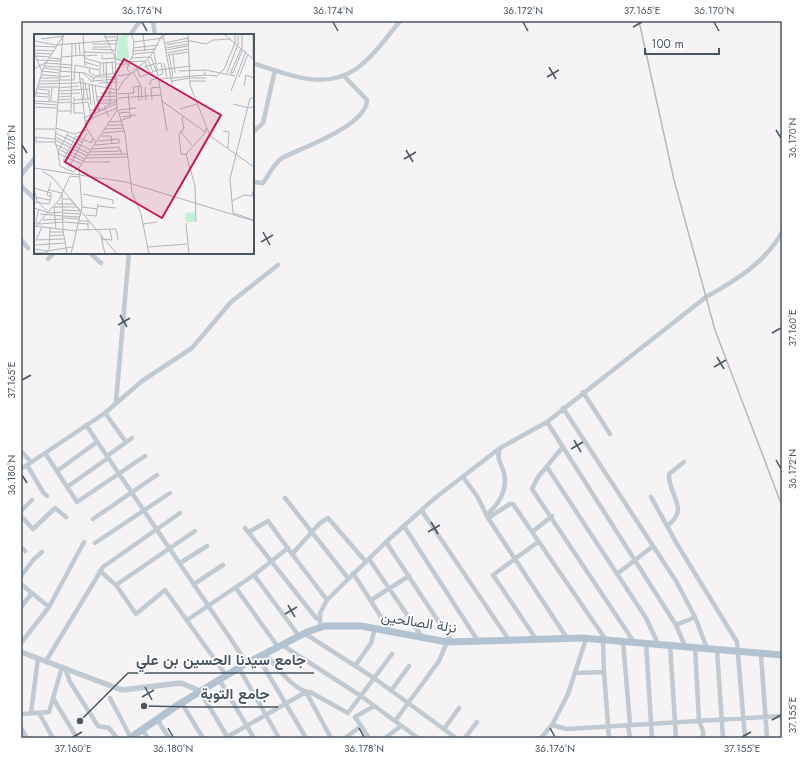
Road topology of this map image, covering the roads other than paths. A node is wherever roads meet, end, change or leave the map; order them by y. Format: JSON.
{"nodes":[{"id":1,"x":140,"y":21,"type":"edge"},
{"id":2,"x":153,"y":21,"type":"edge"},
{"id":3,"x":400,"y":21,"type":"edge"},
{"id":4,"x":131,"y":34,"type":"edge"},
{"id":5,"x":155,"y":34,"type":"edge"},
{"id":6,"x":254,"y":63,"type":"edge"},
{"id":7,"x":275,"y":70,"type":"junction"},
{"id":8,"x":344,"y":76,"type":"junction"},
{"id":9,"x":254,"y":131,"type":"edge"},
{"id":10,"x":34,"y":159,"type":"edge"},
{"id":11,"x":21,"y":175,"type":"edge"},
{"id":12,"x":254,"y":182,"type":"edge"},
{"id":13,"x":21,"y":186,"type":"edge"},
{"id":14,"x":34,"y":198,"type":"edge"},
{"id":15,"x":782,"y":232,"type":"edge"},
{"id":16,"x":21,"y":240,"type":"edge"},
{"id":17,"x":28,"y":248,"type":"dead end"},
{"id":18,"x":53,"y":254,"type":"edge"},
{"id":19,"x":91,"y":254,"type":"edge"},
{"id":20,"x":129,"y":254,"type":"edge"},
{"id":21,"x":48,"y":259,"type":"dead end"},
{"id":22,"x":101,"y":264,"type":"dead end"},
{"id":23,"x":278,"y":265,"type":"dead end"},
{"id":24,"x":583,"y":392,"type":"junction"},
{"id":25,"x":116,"y":402,"type":"junction"},
{"id":26,"x":563,"y":408,"type":"junction"},
{"id":27,"x":105,"y":413,"type":"junction"},
{"id":28,"x":547,"y":422,"type":"junction"},
{"id":29,"x":86,"y":426,"type":"junction"},
{"id":30,"x":610,"y":434,"type":"dead end"},
{"id":31,"x":132,"y":438,"type":"dead end"},
{"id":32,"x":97,"y":442,"type":"junction"},
{"id":33,"x":126,"y":442,"type":"junction"},
{"id":34,"x":500,"y":448,"type":"junction"},
{"id":35,"x":562,"y":448,"type":"junction"},
{"id":36,"x":21,"y":451,"type":"edge"},
{"id":37,"x":45,"y":453,"type":"junction"},
{"id":38,"x":145,"y":456,"type":"dead end"},
{"id":39,"x":108,"y":457,"type":"junction"},
{"id":40,"x":684,"y":462,"type":"dead end"},
{"id":41,"x":29,"y":463,"type":"junction"},
{"id":42,"x":547,"y":467,"type":"junction"},
{"id":43,"x":21,"y":469,"type":"edge"},
{"id":44,"x":57,"y":471,"type":"junction"},
{"id":45,"x":119,"y":474,"type":"junction"},
{"id":46,"x":157,"y":475,"type":"dead end"},
{"id":47,"x":462,"y":477,"type":"junction"},
{"id":48,"x":67,"y":487,"type":"junction"},
{"id":49,"x":131,"y":492,"type":"junction"},
{"id":50,"x":170,"y":493,"type":"dead end"},
{"id":51,"x":47,"y":496,"type":"dead end"},
{"id":52,"x":651,"y":497,"type":"dead end"},
{"id":53,"x":285,"y":498,"type":"dead end"},
{"id":54,"x":32,"y":500,"type":"dead end"},
{"id":55,"x":144,"y":510,"type":"junction"},
{"id":56,"x":422,"y":510,"type":"junction"},
{"id":57,"x":21,"y":511,"type":"edge"},
{"id":58,"x":180,"y":513,"type":"dead end"},
{"id":59,"x":21,"y":516,"type":"edge"},
{"id":60,"x":487,"y":516,"type":"junction"},
{"id":61,"x":552,"y":516,"type":"junction"},
{"id":62,"x":66,"y":517,"type":"dead end"},
{"id":63,"x":93,"y":519,"type":"dead end"},
{"id":64,"x":404,"y":526,"type":"junction"},
{"id":65,"x":667,"y":526,"type":"junction"},
{"id":66,"x":245,"y":528,"type":"dead end"},
{"id":67,"x":156,"y":529,"type":"junction"},
{"id":68,"x":195,"y":531,"type":"dead end"},
{"id":69,"x":249,"y":532,"type":"junction"},
{"id":70,"x":532,"y":532,"type":"junction"},
{"id":71,"x":311,"y":533,"type":"junction"},
{"id":72,"x":84,"y":542,"type":"dead end"},
{"id":73,"x":386,"y":542,"type":"junction"},
{"id":74,"x":538,"y":542,"type":"junction"},
{"id":75,"x":95,"y":543,"type":"dead end"},
{"id":76,"x":207,"y":546,"type":"dead end"},
{"id":77,"x":21,"y":547,"type":"edge"},
{"id":78,"x":652,"y":547,"type":"junction"},
{"id":79,"x":169,"y":548,"type":"junction"},
{"id":80,"x":288,"y":548,"type":"junction"},
{"id":81,"x":25,"y":551,"type":"dead end"},
{"id":82,"x":42,"y":552,"type":"dead end"},
{"id":83,"x":292,"y":554,"type":"junction"},
{"id":84,"x":516,"y":558,"type":"junction"},
{"id":85,"x":367,"y":560,"type":"junction"},
{"id":86,"x":634,"y":560,"type":"junction"},
{"id":87,"x":271,"y":562,"type":"junction"},
{"id":88,"x":180,"y":564,"type":"junction"},
{"id":89,"x":222,"y":565,"type":"dead end"},
{"id":90,"x":100,"y":571,"type":"junction"},
{"id":91,"x":353,"y":573,"type":"junction"},
{"id":92,"x":617,"y":574,"type":"junction"},
{"id":93,"x":254,"y":575,"type":"junction"},
{"id":94,"x":21,"y":576,"type":"edge"},
{"id":95,"x":409,"y":576,"type":"junction"},
{"id":96,"x":348,"y":578,"type":"junction"},
{"id":97,"x":21,"y":584,"type":"edge"},
{"id":98,"x":194,"y":584,"type":"junction"},
{"id":99,"x":116,"y":585,"type":"junction"},
{"id":100,"x":236,"y":588,"type":"junction"},
{"id":101,"x":389,"y":588,"type":"junction"},
{"id":102,"x":32,"y":593,"type":"junction"},
{"id":103,"x":328,"y":600,"type":"junction"},
{"id":104,"x":372,"y":600,"type":"junction"},
{"id":105,"x":21,"y":607,"type":"edge"},
{"id":106,"x":49,"y":607,"type":"junction"},
{"id":107,"x":209,"y":607,"type":"junction"},
{"id":108,"x":695,"y":617,"type":"junction"},
{"id":109,"x":187,"y":620,"type":"junction"},
{"id":110,"x":320,"y":624,"type":"junction"},
{"id":111,"x":676,"y":625,"type":"junction"},
{"id":112,"x":375,"y":628,"type":"junction"},
{"id":113,"x":390,"y":631,"type":"junction"},
{"id":114,"x":302,"y":635,"type":"junction"},
{"id":115,"x":424,"y":638,"type":"junction"},
{"id":116,"x":567,"y":638,"type":"junction"},
{"id":117,"x":586,"y":638,"type":"junction"},
{"id":118,"x":536,"y":639,"type":"junction"},
{"id":119,"x":509,"y":640,"type":"junction"},
{"id":120,"x":605,"y":640,"type":"junction"},
{"id":121,"x":478,"y":641,"type":"junction"},
{"id":122,"x":623,"y":641,"type":"junction"},
{"id":123,"x":449,"y":642,"type":"junction"},
{"id":124,"x":634,"y":642,"type":"junction"},
{"id":125,"x":21,"y":643,"type":"edge"},
{"id":126,"x":646,"y":643,"type":"junction"},
{"id":127,"x":658,"y":644,"type":"junction"},
{"id":128,"x":670,"y":644,"type":"junction"},
{"id":129,"x":280,"y":646,"type":"junction"},
{"id":130,"x":685,"y":646,"type":"junction"},
{"id":131,"x":695,"y":647,"type":"junction"},
{"id":132,"x":707,"y":648,"type":"junction"},
{"id":133,"x":717,"y":650,"type":"junction"},
{"id":134,"x":21,"y":652,"type":"edge"},
{"id":135,"x":738,"y":652,"type":"junction"},
{"id":136,"x":392,"y":654,"type":"dead end"},
{"id":137,"x":761,"y":654,"type":"junction"},
{"id":138,"x":261,"y":656,"type":"junction"},
{"id":139,"x":782,"y":656,"type":"edge"},
{"id":140,"x":38,"y":658,"type":"junction"},
{"id":141,"x":46,"y":661,"type":"junction"},
{"id":142,"x":247,"y":663,"type":"junction"},
{"id":143,"x":355,"y":666,"type":"junction"},
{"id":144,"x":409,"y":666,"type":"dead end"},
{"id":145,"x":63,"y":667,"type":"junction"},
{"id":146,"x":239,"y":668,"type":"junction"},
{"id":147,"x":604,"y":672,"type":"junction"},
{"id":148,"x":574,"y":673,"type":"junction"},
{"id":149,"x":226,"y":675,"type":"junction"},
{"id":150,"x":374,"y":678,"type":"junction"},
{"id":151,"x":219,"y":680,"type":"junction"},
{"id":152,"x":200,"y":691,"type":"junction"},
{"id":153,"x":391,"y":691,"type":"junction"},
{"id":154,"x":306,"y":692,"type":"junction"},
{"id":155,"x":361,"y":696,"type":"junction"},
{"id":156,"x":53,"y":698,"type":"junction"},
{"id":157,"x":110,"y":698,"type":"dead end"},
{"id":158,"x":182,"y":702,"type":"junction"},
{"id":159,"x":286,"y":703,"type":"junction"},
{"id":160,"x":408,"y":703,"type":"junction"},
{"id":161,"x":374,"y":706,"type":"junction"},
{"id":162,"x":459,"y":708,"type":"dead end"},
{"id":163,"x":31,"y":713,"type":"junction"},
{"id":164,"x":39,"y":713,"type":"junction"},
{"id":165,"x":21,"y":714,"type":"edge"},
{"id":166,"x":266,"y":715,"type":"junction"},
{"id":167,"x":782,"y":716,"type":"edge"},
{"id":168,"x":766,"y":717,"type":"junction"},
{"id":169,"x":157,"y":719,"type":"junction"},
{"id":170,"x":744,"y":719,"type":"junction"},
{"id":171,"x":722,"y":720,"type":"junction"},
{"id":172,"x":395,"y":721,"type":"junction"},
{"id":173,"x":699,"y":721,"type":"junction"},
{"id":174,"x":477,"y":722,"type":"dead end"},
{"id":175,"x":675,"y":722,"type":"junction"},
{"id":176,"x":652,"y":724,"type":"junction"},
{"id":177,"x":552,"y":725,"type":"junction"},
{"id":178,"x":629,"y":725,"type":"junction"},
{"id":179,"x":247,"y":726,"type":"junction"},
{"id":180,"x":361,"y":726,"type":"junction"},
{"id":181,"x":401,"y":726,"type":"junction"},
{"id":182,"x":608,"y":726,"type":"junction"},
{"id":183,"x":21,"y":728,"type":"edge"},
{"id":184,"x":142,"y":729,"type":"junction"},
{"id":185,"x":444,"y":729,"type":"junction"},
{"id":186,"x":542,"y":736,"type":"edge"},
{"id":187,"x":228,"y":737,"type":"edge"},
{"id":188,"x":27,"y":738,"type":"edge"},
{"id":189,"x":53,"y":738,"type":"edge"},
{"id":190,"x":77,"y":738,"type":"edge"},
{"id":191,"x":117,"y":738,"type":"edge"},
{"id":192,"x":131,"y":738,"type":"edge"},
{"id":193,"x":148,"y":738,"type":"edge"},
{"id":194,"x":169,"y":738,"type":"edge"},
{"id":195,"x":203,"y":738,"type":"edge"},
{"id":196,"x":254,"y":738,"type":"edge"},
{"id":197,"x":279,"y":738,"type":"edge"},
{"id":198,"x":306,"y":738,"type":"edge"},
{"id":199,"x":330,"y":738,"type":"edge"},
{"id":200,"x":345,"y":738,"type":"edge"},
{"id":201,"x":369,"y":738,"type":"edge"},
{"id":202,"x":385,"y":738,"type":"edge"},
{"id":203,"x":418,"y":738,"type":"edge"},
{"id":204,"x":456,"y":738,"type":"edge"},
{"id":205,"x":465,"y":738,"type":"edge"},
{"id":206,"x":548,"y":738,"type":"edge"},
{"id":207,"x":609,"y":738,"type":"edge"},
{"id":208,"x":630,"y":738,"type":"edge"},
{"id":209,"x":652,"y":738,"type":"edge"},
{"id":210,"x":676,"y":738,"type":"edge"},
{"id":211,"x":703,"y":738,"type":"edge"},
{"id":212,"x":723,"y":738,"type":"edge"},
{"id":213,"x":745,"y":738,"type":"edge"},
{"id":214,"x":767,"y":738,"type":"edge"}],
"edges":[{"from":1,"to":4,"type":"street"},
{"from":2,"to":5,"type":"street"},
{"from":3,"to":8,"type":"street"},
{"from":6,"to":7,"type":"street"},
{"from":7,"to":8,"type":"street"},
{"from":7,"to":9,"type":"street"},
{"from":8,"to":12,"type":"street"},
{"from":10,"to":11,"type":"street"},
{"from":13,"to":14,"type":"street"},
{"from":15,"to":24,"type":"street"},
{"from":16,"to":17,"type":"street"},
{"from":18,"to":21,"type":"street"},
{"from":19,"to":22,"type":"street"},
{"from":20,"to":25,"type":"street"},
{"from":23,"to":25,"type":"street"},
{"from":24,"to":26,"type":"street"},
{"from":24,"to":30,"type":"street"},
{"from":25,"to":27,"type":"street"},
{"from":26,"to":28,"type":"street"},
{"from":26,"to":78,"type":"street"},
{"from":27,"to":29,"type":"street"},
{"from":27,"to":33,"type":"street"},
{"from":28,"to":34,"type":"street"},
{"from":28,"to":35,"type":"street"},
{"from":29,"to":32,"type":"street"},
{"from":29,"to":37,"type":"street"},
{"from":31,"to":33,"type":"street"},
{"from":32,"to":39,"type":"street"},
{"from":32,"to":44,"type":"street"},
{"from":33,"to":39,"type":"street"},
{"from":34,"to":47,"type":"street"},
{"from":34,"to":60,"type":"street"},
{"from":35,"to":42,"type":"street"},
{"from":35,"to":86,"type":"street"},
{"from":36,"to":41,"type":"street"},
{"from":37,"to":41,"type":"street"},
{"from":37,"to":44,"type":"street"},
{"from":38,"to":45,"type":"street"},
{"from":39,"to":45,"type":"street"},
{"from":39,"to":48,"type":"street"},
{"from":40,"to":65,"type":"street"},
{"from":41,"to":43,"type":"street"},
{"from":41,"to":51,"type":"street"},
{"from":42,"to":61,"type":"street"},
{"from":42,"to":92,"type":"street"},
{"from":44,"to":48,"type":"street"},
{"from":45,"to":48,"type":"street"},
{"from":45,"to":49,"type":"street"},
{"from":46,"to":49,"type":"street"},
{"from":47,"to":56,"type":"street"},
{"from":47,"to":60,"type":"street"},
{"from":49,"to":55,"type":"street"},
{"from":49,"to":63,"type":"street"},
{"from":50,"to":55,"type":"street"},
{"from":52,"to":65,"type":"street"},
{"from":53,"to":71,"type":"street"},
{"from":54,"to":57,"type":"street"},
{"from":55,"to":67,"type":"street"},
{"from":55,"to":75,"type":"street"},
{"from":56,"to":64,"type":"street"},
{"from":56,"to":119,"type":"street"},
{"from":58,"to":67,"type":"street"},
{"from":59,"to":62,"type":"street"},
{"from":60,"to":70,"type":"street"},
{"from":60,"to":84,"type":"street"},
{"from":61,"to":70,"type":"street"},
{"from":61,"to":124,"type":"street"},
{"from":64,"to":73,"type":"street"},
{"from":64,"to":121,"type":"street"},
{"from":65,"to":135,"type":"street"},
{"from":66,"to":69,"type":"street"},
{"from":67,"to":79,"type":"street"},
{"from":67,"to":90,"type":"street"},
{"from":68,"to":79,"type":"street"},
{"from":69,"to":80,"type":"street"},
{"from":69,"to":87,"type":"street"},
{"from":70,"to":74,"type":"street"},
{"from":71,"to":83,"type":"street"},
{"from":71,"to":85,"type":"street"},
{"from":71,"to":96,"type":"street"},
{"from":72,"to":106,"type":"street"},
{"from":73,"to":85,"type":"street"},
{"from":73,"to":95,"type":"street"},
{"from":74,"to":84,"type":"street"},
{"from":74,"to":120,"type":"street"},
{"from":76,"to":88,"type":"street"},
{"from":77,"to":81,"type":"street"},
{"from":78,"to":86,"type":"street"},
{"from":78,"to":108,"type":"street"},
{"from":79,"to":88,"type":"street"},
{"from":79,"to":99,"type":"street"},
{"from":80,"to":83,"type":"street"},
{"from":80,"to":87,"type":"street"},
{"from":82,"to":94,"type":"street"},
{"from":83,"to":103,"type":"street"},
{"from":84,"to":116,"type":"street"},
{"from":84,"to":118,"type":"street"},
{"from":85,"to":91,"type":"street"},
{"from":85,"to":101,"type":"street"},
{"from":86,"to":92,"type":"street"},
{"from":86,"to":111,"type":"street"},
{"from":87,"to":93,"type":"street"},
{"from":87,"to":110,"type":"street"},
{"from":88,"to":98,"type":"street"},
{"from":89,"to":98,"type":"street"},
{"from":90,"to":99,"type":"street"},
{"from":90,"to":141,"type":"street"},
{"from":91,"to":96,"type":"street"},
{"from":91,"to":104,"type":"street"},
{"from":92,"to":127,"type":"street"},
{"from":93,"to":100,"type":"street"},
{"from":93,"to":114,"type":"street"},
{"from":95,"to":101,"type":"street"},
{"from":95,"to":123,"type":"street"},
{"from":96,"to":103,"type":"street"},
{"from":97,"to":102,"type":"street"},
{"from":98,"to":107,"type":"street"},
{"from":99,"to":109,"type":"street"},
{"from":100,"to":107,"type":"street"},
{"from":100,"to":129,"type":"street"},
{"from":101,"to":104,"type":"street"},
{"from":101,"to":115,"type":"street"},
{"from":102,"to":105,"type":"street"},
{"from":102,"to":106,"type":"street"},
{"from":103,"to":110,"type":"street"},
{"from":104,"to":113,"type":"street"},
{"from":106,"to":125,"type":"street"},
{"from":107,"to":109,"type":"street"},
{"from":107,"to":142,"type":"street"},
{"from":108,"to":111,"type":"street"},
{"from":108,"to":132,"type":"street"},
{"from":109,"to":149,"type":"street"},
{"from":110,"to":112,"type":"main road","name":"نزلة الصالحين"},
{"from":110,"to":114,"type":"main road","name":"نزلة الصالحين"},
{"from":111,"to":130,"type":"street"},
{"from":112,"to":113,"type":"main road","name":"نزلة الصالحين"},
{"from":112,"to":143,"type":"street"},
{"from":113,"to":115,"type":"main road","name":"نزلة الصالحين"},
{"from":114,"to":129,"type":"main road","name":"نزلة الصالحين"},
{"from":114,"to":143,"type":"street"},
{"from":115,"to":123,"type":"main road","name":"نزلة الصالحين"},
{"from":116,"to":117,"type":"main road","name":"نزلة الصالحين"},
{"from":116,"to":118,"type":"main road","name":"نزلة الصالحين"},
{"from":117,"to":120,"type":"main road","name":"نزلة الصالحين"},
{"from":117,"to":148,"type":"street"},
{"from":118,"to":119,"type":"main road","name":"نزلة الصالحين"},
{"from":119,"to":121,"type":"main road","name":"نزلة الصالحين"},
{"from":120,"to":122,"type":"main road","name":"نزلة الصالحين"},
{"from":120,"to":147,"type":"street"},
{"from":121,"to":123,"type":"main road","name":"نزلة الصالحين"},
{"from":122,"to":124,"type":"main road","name":"نزلة الصالحين"},
{"from":122,"to":178,"type":"street"},
{"from":123,"to":160,"type":"street"},
{"from":124,"to":126,"type":"main road","name":"نزلة الصالحين"},
{"from":126,"to":127,"type":"main road","name":"نزلة الصالحين"},
{"from":126,"to":176,"type":"street"},
{"from":127,"to":128,"type":"main road","name":"نزلة الصالحين"},
{"from":128,"to":130,"type":"main road","name":"نزلة الصالحين"},
{"from":128,"to":175,"type":"street"},
{"from":129,"to":138,"type":"main road","name":"نزلة الصالحين"},
{"from":129,"to":155,"type":"street"},
{"from":130,"to":131,"type":"main road","name":"نزلة الصالحين"},
{"from":131,"to":132,"type":"main road","name":"نزلة الصالحين"},
{"from":131,"to":173,"type":"street"},
{"from":132,"to":133,"type":"main road","name":"نزلة الصالحين"},
{"from":133,"to":135,"type":"main road","name":"نزلة الصالحين"},
{"from":133,"to":171,"type":"street"},
{"from":134,"to":140,"type":"street"},
{"from":135,"to":137,"type":"main road","name":"نزلة الصالحين"},
{"from":135,"to":170,"type":"street"},
{"from":136,"to":150,"type":"street"},
{"from":137,"to":139,"type":"main road","name":"نزلة الصالحين"},
{"from":137,"to":168,"type":"street"},
{"from":138,"to":142,"type":"main road","name":"نزلة الصالحين"},
{"from":138,"to":154,"type":"street"},
{"from":138,"to":159,"type":"street"},
{"from":140,"to":141,"type":"street"},
{"from":140,"to":163,"type":"street"},
{"from":141,"to":145,"type":"street"},
{"from":142,"to":146,"type":"main road","name":"نزلة الصالحين"},
{"from":143,"to":150,"type":"street"},
{"from":144,"to":153,"type":"street"},
{"from":145,"to":152,"type":"street"},
{"from":145,"to":156,"type":"street"},
{"from":145,"to":191,"type":"street"},
{"from":146,"to":149,"type":"main road","name":"نزلة الصالحين"},
{"from":146,"to":166,"type":"street"},
{"from":147,"to":148,"type":"street"},
{"from":147,"to":182,"type":"street"},
{"from":148,"to":177,"type":"street"},
{"from":149,"to":151,"type":"main road","name":"نزلة الصالحين"},
{"from":150,"to":153,"type":"street"},
{"from":150,"to":155,"type":"street"},
{"from":151,"to":152,"type":"main road","name":"نزلة الصالحين"},
{"from":151,"to":179,"type":"street"},
{"from":152,"to":158,"type":"main road","name":"نزلة الصالحين"},
{"from":152,"to":187,"type":"street"},
{"from":153,"to":160,"type":"street"},
{"from":154,"to":155,"type":"street"},
{"from":154,"to":159,"type":"street"},
{"from":154,"to":199,"type":"street"},
{"from":155,"to":161,"type":"street"},
{"from":156,"to":164,"type":"street"},
{"from":156,"to":190,"type":"street"},
{"from":157,"to":192,"type":"street"},
{"from":158,"to":169,"type":"main road","name":"نزلة الصالحين"},
{"from":158,"to":195,"type":"street"},
{"from":159,"to":166,"type":"street"},
{"from":159,"to":198,"type":"street"},
{"from":160,"to":172,"type":"street"},
{"from":160,"to":185,"type":"street"},
{"from":161,"to":172,"type":"street"},
{"from":161,"to":180,"type":"street"},
{"from":162,"to":185,"type":"street"},
{"from":163,"to":164,"type":"street"},
{"from":163,"to":165,"type":"street"},
{"from":164,"to":189,"type":"street"},
{"from":166,"to":179,"type":"street"},
{"from":166,"to":197,"type":"street"},
{"from":167,"to":168,"type":"street"},
{"from":168,"to":170,"type":"street"},
{"from":168,"to":214,"type":"street"},
{"from":169,"to":184,"type":"main road","name":"نزلة الصالحين"},
{"from":169,"to":194,"type":"street"},
{"from":170,"to":171,"type":"street"},
{"from":170,"to":213,"type":"street"},
{"from":171,"to":173,"type":"street"},
{"from":171,"to":212,"type":"street"},
{"from":172,"to":181,"type":"street"},
{"from":173,"to":175,"type":"street"},
{"from":173,"to":211,"type":"street"},
{"from":174,"to":205,"type":"street"},
{"from":175,"to":176,"type":"street"},
{"from":175,"to":210,"type":"street"},
{"from":176,"to":178,"type":"street"},
{"from":176,"to":209,"type":"street"},
{"from":177,"to":182,"type":"street"},
{"from":177,"to":186,"type":"street"},
{"from":178,"to":182,"type":"street"},
{"from":178,"to":208,"type":"street"},
{"from":179,"to":187,"type":"street"},
{"from":179,"to":196,"type":"street"},
{"from":180,"to":200,"type":"street"},
{"from":180,"to":201,"type":"street"},
{"from":181,"to":202,"type":"street"},
{"from":181,"to":203,"type":"street"},
{"from":182,"to":207,"type":"street"},
{"from":183,"to":188,"type":"street"},
{"from":184,"to":192,"type":"main road","name":"نزلة الصالحين"},
{"from":184,"to":193,"type":"street"},
{"from":185,"to":204,"type":"street"},
{"from":186,"to":206,"type":"street"}]}
